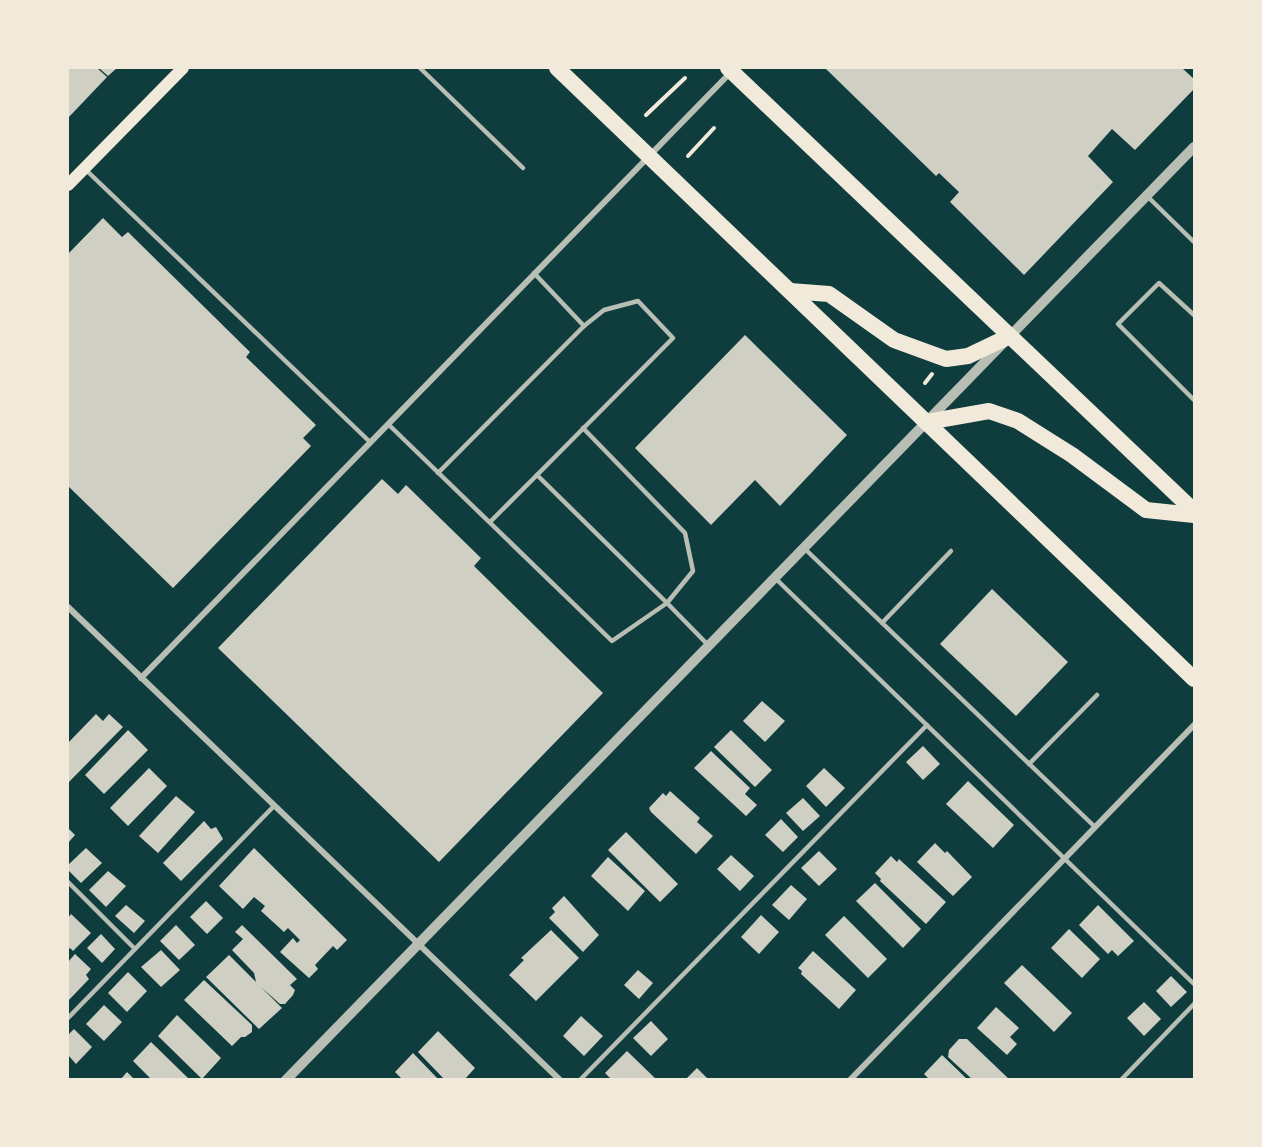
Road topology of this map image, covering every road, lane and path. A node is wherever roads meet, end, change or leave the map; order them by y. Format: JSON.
{"nodes":[{"id":1,"x":183,"y":68,"type":"edge"},
{"id":2,"x":420,"y":68,"type":"edge"},
{"id":3,"x":557,"y":68,"type":"edge"},
{"id":4,"x":730,"y":69,"type":"edge"},
{"id":5,"x":685,"y":78,"type":"dead end"},
{"id":6,"x":646,"y":115,"type":"dead end"},
{"id":7,"x":714,"y":128,"type":"dead end"},
{"id":8,"x":1194,"y":147,"type":"edge"},
{"id":9,"x":648,"y":155,"type":"junction"},
{"id":10,"x":688,"y":156,"type":"dead end"},
{"id":11,"x":84,"y":168,"type":"junction"},
{"id":12,"x":523,"y":168,"type":"dead end"},
{"id":13,"x":68,"y":185,"type":"edge"},
{"id":14,"x":1147,"y":196,"type":"junction"},
{"id":15,"x":1194,"y":242,"type":"edge"},
{"id":16,"x":534,"y":273,"type":"junction"},
{"id":17,"x":790,"y":291,"type":"junction"},
{"id":18,"x":1194,"y":315,"type":"edge"},
{"id":19,"x":584,"y":326,"type":"junction"},
{"id":20,"x":1010,"y":336,"type":"junction"},
{"id":21,"x":1194,"y":400,"type":"edge"},
{"id":22,"x":927,"y":422,"type":"junction"},
{"id":23,"x":388,"y":424,"type":"junction"},
{"id":24,"x":583,"y":428,"type":"junction"},
{"id":25,"x":370,"y":442,"type":"junction"},
{"id":26,"x":438,"y":473,"type":"junction"},
{"id":27,"x":537,"y":475,"type":"junction"},
{"id":28,"x":1194,"y":513,"type":"edge"},
{"id":29,"x":490,"y":522,"type":"junction"},
{"id":30,"x":804,"y":548,"type":"junction"},
{"id":31,"x":951,"y":551,"type":"dead end"},
{"id":32,"x":775,"y":578,"type":"junction"},
{"id":33,"x":667,"y":603,"type":"junction"},
{"id":34,"x":68,"y":607,"type":"edge"},
{"id":35,"x":882,"y":623,"type":"junction"},
{"id":36,"x":709,"y":645,"type":"junction"},
{"id":37,"x":141,"y":678,"type":"junction"},
{"id":38,"x":1194,"y":679,"type":"edge"},
{"id":39,"x":1096,"y":695,"type":"dead end"},
{"id":40,"x":927,"y":725,"type":"junction"},
{"id":41,"x":1194,"y":725,"type":"edge"},
{"id":42,"x":1029,"y":764,"type":"junction"},
{"id":43,"x":274,"y":806,"type":"junction"},
{"id":44,"x":1095,"y":827,"type":"junction"},
{"id":45,"x":1065,"y":858,"type":"junction"},
{"id":46,"x":68,"y":882,"type":"edge"},
{"id":47,"x":418,"y":944,"type":"junction"},
{"id":48,"x":135,"y":949,"type":"junction"},
{"id":49,"x":1194,"y":984,"type":"edge"},
{"id":50,"x":1194,"y":1004,"type":"edge"},
{"id":51,"x":68,"y":1018,"type":"edge"},
{"id":52,"x":286,"y":1080,"type":"edge"},
{"id":53,"x":560,"y":1080,"type":"edge"},
{"id":54,"x":580,"y":1080,"type":"edge"},
{"id":55,"x":850,"y":1080,"type":"edge"},
{"id":56,"x":1121,"y":1080,"type":"edge"}],
"edges":[{"from":1,"to":11,"type":"main road"},
{"from":2,"to":12,"type":"lane"},
{"from":3,"to":9,"type":"highway"},
{"from":4,"to":9,"type":"street"},
{"from":4,"to":20,"type":"highway"},
{"from":5,"to":6,"type":"path"},
{"from":7,"to":10,"type":"path"},
{"from":8,"to":14,"type":"street"},
{"from":9,"to":16,"type":"street"},
{"from":9,"to":17,"type":"highway"},
{"from":11,"to":13,"type":"main road"},
{"from":11,"to":25,"type":"lane"},
{"from":14,"to":15,"type":"lane"},
{"from":14,"to":20,"type":"street"},
{"from":16,"to":19,"type":"lane"},
{"from":16,"to":23,"type":"street"},
{"from":17,"to":20,"type":"highway"},
{"from":17,"to":22,"type":"highway"},
{"from":18,"to":21,"type":"lane"},
{"from":19,"to":24,"type":"lane"},
{"from":19,"to":26,"type":"lane"},
{"from":20,"to":22,"type":"street"},
{"from":20,"to":28,"type":"highway"},
{"from":22,"to":28,"type":"highway"},
{"from":22,"to":30,"type":"street"},
{"from":22,"to":38,"type":"highway"},
{"from":23,"to":25,"type":"street"},
{"from":23,"to":26,"type":"lane"},
{"from":24,"to":27,"type":"lane"},
{"from":24,"to":33,"type":"lane"},
{"from":25,"to":37,"type":"street"},
{"from":26,"to":29,"type":"lane"},
{"from":27,"to":29,"type":"lane"},
{"from":27,"to":33,"type":"lane"},
{"from":29,"to":33,"type":"lane"},
{"from":30,"to":32,"type":"street"},
{"from":30,"to":35,"type":"lane"},
{"from":31,"to":35,"type":"lane"},
{"from":32,"to":36,"type":"street"},
{"from":32,"to":40,"type":"lane"},
{"from":33,"to":36,"type":"lane"},
{"from":34,"to":37,"type":"street"},
{"from":35,"to":42,"type":"lane"},
{"from":36,"to":47,"type":"street"},
{"from":37,"to":43,"type":"street"},
{"from":39,"to":42,"type":"lane"},
{"from":40,"to":45,"type":"lane"},
{"from":40,"to":54,"type":"lane"},
{"from":41,"to":44,"type":"street"},
{"from":42,"to":44,"type":"lane"},
{"from":43,"to":47,"type":"street"},
{"from":43,"to":48,"type":"lane"},
{"from":44,"to":45,"type":"street"},
{"from":45,"to":49,"type":"lane"},
{"from":45,"to":55,"type":"street"},
{"from":46,"to":48,"type":"lane"},
{"from":47,"to":52,"type":"street"},
{"from":47,"to":53,"type":"street"},
{"from":48,"to":51,"type":"lane"},
{"from":50,"to":56,"type":"lane"}]}
